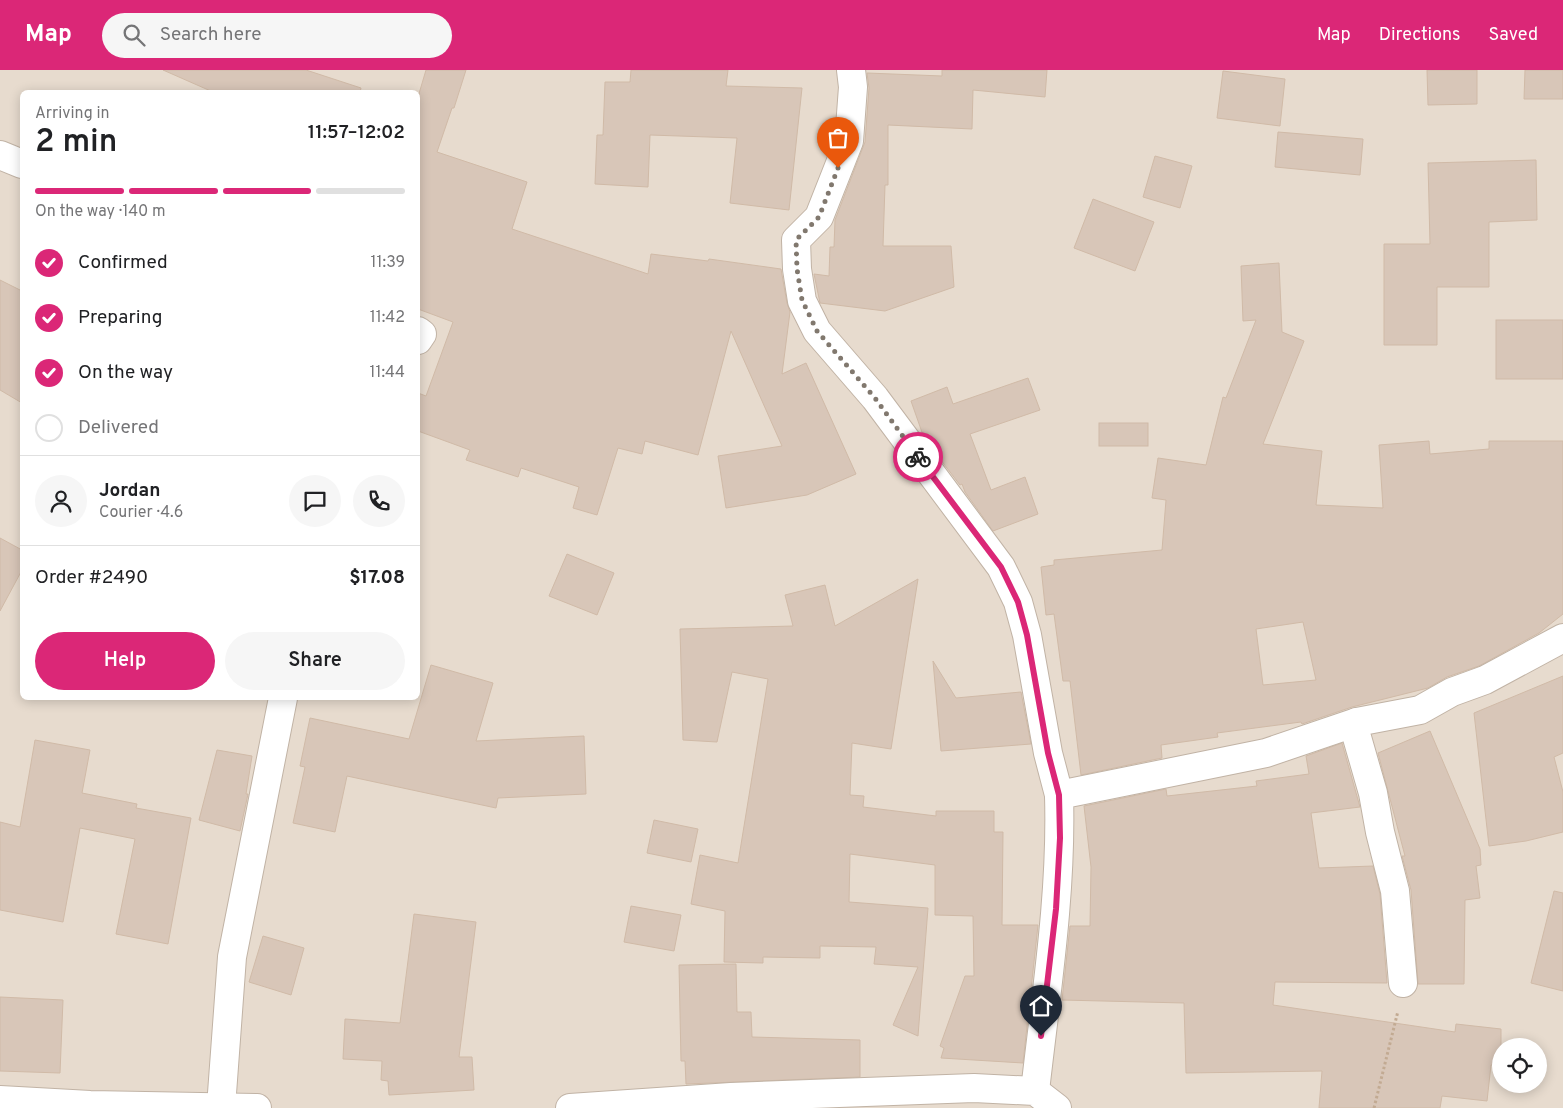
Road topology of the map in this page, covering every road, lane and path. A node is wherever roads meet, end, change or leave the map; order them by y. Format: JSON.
{"nodes":[{"id":1,"x":851,"y":70,"type":"edge"},
{"id":2,"x":0,"y":155,"type":"edge"},
{"id":3,"x":20,"y":163,"type":"edge"},
{"id":4,"x":1563,"y":638,"type":"edge"},
{"id":5,"x":283,"y":700,"type":"edge"},
{"id":6,"x":1357,"y":722,"type":"junction"},
{"id":7,"x":1059,"y":795,"type":"junction"},
{"id":8,"x":1403,"y":984,"type":"joint"},
{"id":9,"x":1035,"y":1091,"type":"junction"},
{"id":10,"x":0,"y":1100,"type":"edge"},
{"id":11,"x":867,"y":1100,"type":"edge"},
{"id":12,"x":221,"y":1107,"type":"edge"},
{"id":13,"x":257,"y":1108,"type":"edge"},
{"id":14,"x":570,"y":1108,"type":"edge"},
{"id":15,"x":1056,"y":1108,"type":"edge"},
{"id":16,"x":1374,"y":1108,"type":"edge"}],
"edges":[{"from":1,"to":7,"type":"street"},
{"from":2,"to":3,"type":"street"},
{"from":4,"to":6,"type":"street"},
{"from":5,"to":12,"type":"street"},
{"from":6,"to":7,"type":"street"},
{"from":6,"to":8,"type":"street"},
{"from":7,"to":9,"type":"street"},
{"from":8,"to":16,"type":"path"},
{"from":9,"to":11,"type":"street"},
{"from":9,"to":15,"type":"street"},
{"from":10,"to":12,"type":"street"},
{"from":11,"to":14,"type":"street"},
{"from":12,"to":13,"type":"street"}]}
